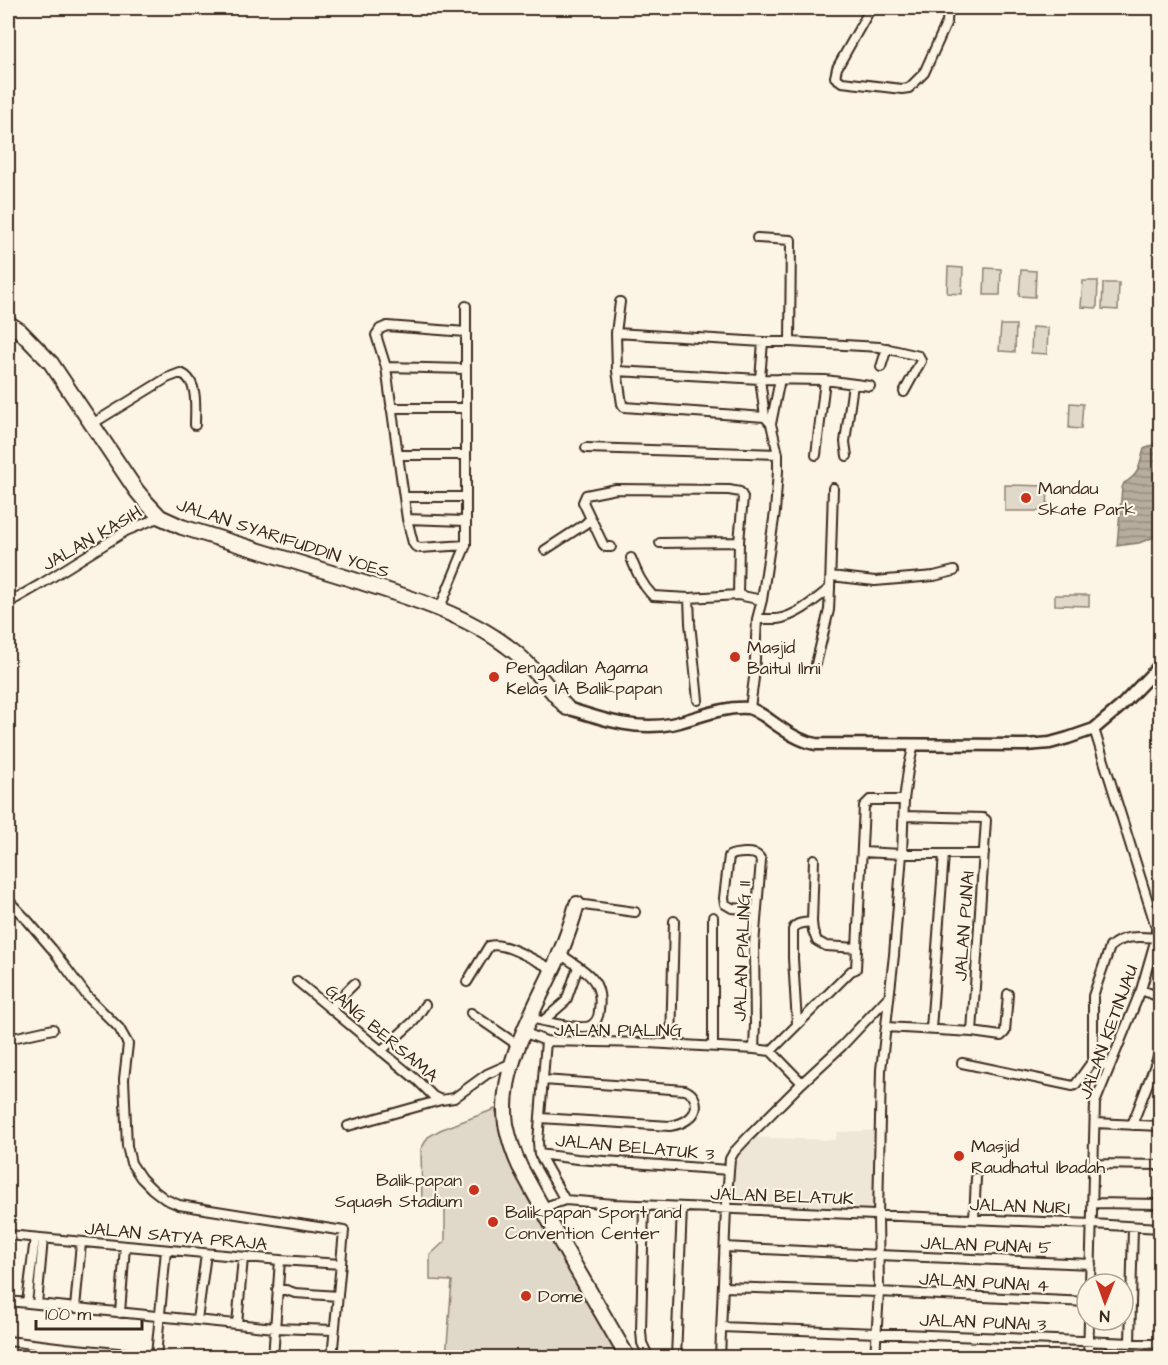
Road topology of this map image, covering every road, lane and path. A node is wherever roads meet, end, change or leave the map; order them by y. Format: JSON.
{"nodes":[{"id":1,"x":870,"y":8,"type":"edge"},
{"id":2,"x":948,"y":8,"type":"edge"},
{"id":3,"x":758,"y":238,"type":"dead end"},
{"id":4,"x":620,"y":302,"type":"dead end"},
{"id":5,"x":466,"y":306,"type":"dead end"},
{"id":6,"x":8,"y":323,"type":"edge"},
{"id":7,"x":466,"y":332,"type":"junction"},
{"id":8,"x":616,"y":333,"type":"junction"},
{"id":9,"x":763,"y":342,"type":"junction"},
{"id":10,"x":790,"y":342,"type":"junction"},
{"id":11,"x":887,"y":348,"type":"junction"},
{"id":12,"x":386,"y":367,"type":"junction"},
{"id":13,"x":881,"y":367,"type":"dead end"},
{"id":14,"x":466,"y":369,"type":"junction"},
{"id":15,"x":617,"y":371,"type":"junction"},
{"id":16,"x":760,"y":379,"type":"junction"},
{"id":17,"x":780,"y":379,"type":"junction"},
{"id":18,"x":825,"y":380,"type":"junction"},
{"id":19,"x":853,"y":384,"type":"junction"},
{"id":20,"x":870,"y":386,"type":"dead end"},
{"id":21,"x":904,"y":392,"type":"dead end"},
{"id":22,"x":391,"y":408,"type":"junction"},
{"id":23,"x":466,"y":408,"type":"junction"},
{"id":24,"x":768,"y":420,"type":"junction"},
{"id":25,"x":92,"y":424,"type":"junction"},
{"id":26,"x":195,"y":425,"type":"dead end"},
{"id":27,"x":586,"y":448,"type":"dead end"},
{"id":28,"x":777,"y":454,"type":"junction"},
{"id":29,"x":398,"y":455,"type":"junction"},
{"id":30,"x":465,"y":455,"type":"junction"},
{"id":31,"x":816,"y":455,"type":"dead end"},
{"id":32,"x":847,"y":456,"type":"dead end"},
{"id":33,"x":833,"y":488,"type":"dead end"},
{"id":34,"x":405,"y":497,"type":"junction"},
{"id":35,"x":465,"y":497,"type":"junction"},
{"id":36,"x":160,"y":516,"type":"junction"},
{"id":37,"x":407,"y":519,"type":"junction"},
{"id":38,"x":590,"y":519,"type":"junction"},
{"id":39,"x":465,"y":520,"type":"junction"},
{"id":40,"x":739,"y":542,"type":"junction"},
{"id":41,"x":660,"y":543,"type":"dead end"},
{"id":42,"x":466,"y":545,"type":"junction"},
{"id":43,"x":611,"y":547,"type":"dead end"},
{"id":44,"x":546,"y":550,"type":"dead end"},
{"id":45,"x":631,"y":558,"type":"dead end"},
{"id":46,"x":954,"y":571,"type":"dead end"},
{"id":47,"x":831,"y":576,"type":"junction"},
{"id":48,"x":830,"y":588,"type":"junction"},
{"id":49,"x":738,"y":595,"type":"junction"},
{"id":50,"x":689,"y":598,"type":"junction"},
{"id":51,"x":762,"y":600,"type":"junction"},
{"id":52,"x":8,"y":603,"type":"edge"},
{"id":53,"x":439,"y":610,"type":"junction"},
{"id":54,"x":757,"y":619,"type":"junction"},
{"id":55,"x":816,"y":664,"type":"dead end"},
{"id":56,"x":1161,"y":665,"type":"edge"},
{"id":57,"x":698,"y":700,"type":"dead end"},
{"id":58,"x":567,"y":708,"type":"joint"},
{"id":59,"x":750,"y":708,"type":"junction"},
{"id":60,"x":1094,"y":729,"type":"junction"},
{"id":61,"x":914,"y":744,"type":"junction"},
{"id":62,"x":904,"y":800,"type":"junction"},
{"id":63,"x":904,"y":816,"type":"junction"},
{"id":64,"x":862,"y":852,"type":"junction"},
{"id":65,"x":902,"y":854,"type":"junction"},
{"id":66,"x":944,"y":854,"type":"junction"},
{"id":67,"x":984,"y":854,"type":"junction"},
{"id":68,"x":814,"y":859,"type":"dead end"},
{"id":69,"x":8,"y":900,"type":"edge"},
{"id":70,"x":577,"y":904,"type":"joint"},
{"id":71,"x":756,"y":910,"type":"junction"},
{"id":72,"x":634,"y":912,"type":"dead end"},
{"id":73,"x":713,"y":916,"type":"dead end"},
{"id":74,"x":674,"y":921,"type":"dead end"},
{"id":75,"x":812,"y":922,"type":"junction"},
{"id":76,"x":1158,"y":938,"type":"edge"},
{"id":77,"x":857,"y":948,"type":"junction"},
{"id":78,"x":560,"y":954,"type":"junction"},
{"id":79,"x":578,"y":967,"type":"junction"},
{"id":80,"x":552,"y":969,"type":"junction"},
{"id":81,"x":297,"y":981,"type":"dead end"},
{"id":82,"x":467,"y":982,"type":"dead end"},
{"id":83,"x":354,"y":984,"type":"dead end"},
{"id":84,"x":1141,"y":990,"type":"junction"},
{"id":85,"x":1008,"y":994,"type":"dead end"},
{"id":86,"x":889,"y":996,"type":"junction"},
{"id":87,"x":1161,"y":997,"type":"edge"},
{"id":88,"x":425,"y":1005,"type":"dead end"},
{"id":89,"x":330,"y":1008,"type":"junction"},
{"id":90,"x":471,"y":1013,"type":"dead end"},
{"id":91,"x":537,"y":1019,"type":"junction"},
{"id":92,"x":797,"y":1024,"type":"junction"},
{"id":93,"x":886,"y":1027,"type":"junction"},
{"id":94,"x":53,"y":1029,"type":"dead end"},
{"id":95,"x":931,"y":1029,"type":"junction"},
{"id":96,"x":524,"y":1032,"type":"junction"},
{"id":97,"x":972,"y":1032,"type":"junction"},
{"id":98,"x":8,"y":1040,"type":"edge"},
{"id":99,"x":546,"y":1041,"type":"junction"},
{"id":100,"x":671,"y":1044,"type":"junction"},
{"id":101,"x":519,"y":1046,"type":"junction"},
{"id":102,"x":713,"y":1047,"type":"junction"},
{"id":103,"x":754,"y":1049,"type":"junction"},
{"id":104,"x":771,"y":1051,"type":"junction"},
{"id":105,"x":381,"y":1052,"type":"junction"},
{"id":106,"x":1161,"y":1052,"type":"edge"},
{"id":107,"x":1094,"y":1059,"type":"junction"},
{"id":108,"x":512,"y":1063,"type":"junction"},
{"id":109,"x":962,"y":1063,"type":"dead end"},
{"id":110,"x":1109,"y":1067,"type":"junction"},
{"id":111,"x":543,"y":1080,"type":"junction"},
{"id":112,"x":802,"y":1083,"type":"junction"},
{"id":113,"x":441,"y":1100,"type":"junction"},
{"id":114,"x":540,"y":1118,"type":"junction"},
{"id":115,"x":1095,"y":1123,"type":"junction"},
{"id":116,"x":1131,"y":1125,"type":"junction"},
{"id":117,"x":348,"y":1126,"type":"dead end"},
{"id":118,"x":1161,"y":1126,"type":"edge"},
{"id":119,"x":539,"y":1154,"type":"junction"},
{"id":120,"x":1094,"y":1164,"type":"junction"},
{"id":121,"x":1161,"y":1165,"type":"edge"},
{"id":122,"x":729,"y":1170,"type":"junction"},
{"id":123,"x":976,"y":1178,"type":"dead end"},
{"id":124,"x":565,"y":1200,"type":"junction"},
{"id":125,"x":1093,"y":1203,"type":"junction"},
{"id":126,"x":1161,"y":1204,"type":"edge"},
{"id":127,"x":644,"y":1205,"type":"junction"},
{"id":128,"x":682,"y":1207,"type":"junction"},
{"id":129,"x":542,"y":1208,"type":"junction"},
{"id":130,"x":726,"y":1208,"type":"junction"},
{"id":131,"x":878,"y":1215,"type":"junction"},
{"id":132,"x":974,"y":1219,"type":"junction"},
{"id":133,"x":1092,"y":1224,"type":"junction"},
{"id":134,"x":1133,"y":1227,"type":"junction"},
{"id":135,"x":1161,"y":1228,"type":"edge"},
{"id":136,"x":8,"y":1235,"type":"edge"},
{"id":137,"x":39,"y":1238,"type":"junction"},
{"id":138,"x":81,"y":1243,"type":"junction"},
{"id":139,"x":124,"y":1246,"type":"junction"},
{"id":140,"x":725,"y":1247,"type":"junction"},
{"id":141,"x":166,"y":1250,"type":"junction"},
{"id":142,"x":206,"y":1254,"type":"junction"},
{"id":143,"x":879,"y":1255,"type":"junction"},
{"id":144,"x":243,"y":1258,"type":"junction"},
{"id":145,"x":280,"y":1260,"type":"junction"},
{"id":146,"x":341,"y":1264,"type":"junction"},
{"id":147,"x":1091,"y":1264,"type":"junction"},
{"id":148,"x":1091,"y":1272,"type":"edge"},
{"id":149,"x":723,"y":1287,"type":"junction"},
{"id":150,"x":277,"y":1290,"type":"junction"},
{"id":151,"x":879,"y":1292,"type":"junction"},
{"id":152,"x":338,"y":1296,"type":"junction"},
{"id":153,"x":8,"y":1301,"type":"edge"},
{"id":154,"x":1075,"y":1301,"type":"edge"},
{"id":155,"x":27,"y":1303,"type":"junction"},
{"id":156,"x":37,"y":1304,"type":"junction"},
{"id":157,"x":75,"y":1308,"type":"junction"},
{"id":158,"x":120,"y":1312,"type":"junction"},
{"id":159,"x":159,"y":1317,"type":"junction"},
{"id":160,"x":197,"y":1320,"type":"junction"},
{"id":161,"x":237,"y":1324,"type":"junction"},
{"id":162,"x":721,"y":1327,"type":"junction"},
{"id":163,"x":275,"y":1328,"type":"junction"},
{"id":164,"x":334,"y":1330,"type":"junction"},
{"id":165,"x":877,"y":1332,"type":"junction"},
{"id":166,"x":1089,"y":1332,"type":"edge"},
{"id":167,"x":8,"y":1341,"type":"edge"},
{"id":168,"x":1089,"y":1341,"type":"junction"},
{"id":169,"x":1130,"y":1343,"type":"junction"},
{"id":170,"x":1161,"y":1344,"type":"edge"},
{"id":171,"x":156,"y":1356,"type":"junction"},
{"id":172,"x":170,"y":1358,"type":"edge"},
{"id":173,"x":273,"y":1358,"type":"edge"},
{"id":174,"x":332,"y":1358,"type":"edge"},
{"id":175,"x":628,"y":1358,"type":"edge"},
{"id":176,"x":649,"y":1358,"type":"edge"},
{"id":177,"x":676,"y":1358,"type":"edge"},
{"id":178,"x":720,"y":1358,"type":"edge"},
{"id":179,"x":875,"y":1358,"type":"edge"},
{"id":180,"x":1088,"y":1358,"type":"edge"}],
"edges":[{"from":1,"to":2,"type":"street"},
{"from":3,"to":10,"type":"street"},
{"from":4,"to":8,"type":"street"},
{"from":5,"to":7,"type":"street"},
{"from":6,"to":25,"type":"highway","name":"JALAN SYARIFUDDIN YOES"},
{"from":7,"to":12,"type":"street"},
{"from":7,"to":14,"type":"street"},
{"from":8,"to":9,"type":"street"},
{"from":8,"to":15,"type":"street"},
{"from":9,"to":10,"type":"street"},
{"from":9,"to":16,"type":"street"},
{"from":10,"to":11,"type":"street"},
{"from":11,"to":13,"type":"street"},
{"from":11,"to":21,"type":"street"},
{"from":12,"to":14,"type":"street"},
{"from":12,"to":22,"type":"street"},
{"from":14,"to":23,"type":"street"},
{"from":15,"to":16,"type":"street"},
{"from":15,"to":24,"type":"street"},
{"from":16,"to":17,"type":"street"},
{"from":16,"to":24,"type":"street"},
{"from":17,"to":18,"type":"street"},
{"from":17,"to":24,"type":"street"},
{"from":18,"to":19,"type":"street"},
{"from":18,"to":31,"type":"street"},
{"from":19,"to":20,"type":"street"},
{"from":19,"to":32,"type":"street"},
{"from":22,"to":23,"type":"street"},
{"from":22,"to":29,"type":"street"},
{"from":23,"to":30,"type":"street"},
{"from":24,"to":28,"type":"street"},
{"from":25,"to":26,"type":"street"},
{"from":25,"to":36,"type":"highway","name":"JALAN SYARIFUDDIN YOES"},
{"from":27,"to":28,"type":"street"},
{"from":28,"to":51,"type":"street"},
{"from":29,"to":30,"type":"street"},
{"from":29,"to":34,"type":"street"},
{"from":30,"to":35,"type":"street"},
{"from":33,"to":47,"type":"street"},
{"from":34,"to":35,"type":"street"},
{"from":34,"to":37,"type":"street"},
{"from":35,"to":39,"type":"street"},
{"from":36,"to":52,"type":"street","name":"JALAN KASIH"},
{"from":36,"to":53,"type":"highway","name":"JALAN SYARIFUDDIN YOES"},
{"from":37,"to":39,"type":"street"},
{"from":37,"to":42,"type":"street"},
{"from":38,"to":40,"type":"street"},
{"from":38,"to":43,"type":"street"},
{"from":38,"to":44,"type":"street"},
{"from":39,"to":42,"type":"street"},
{"from":40,"to":41,"type":"street"},
{"from":40,"to":49,"type":"street"},
{"from":42,"to":53,"type":"street"},
{"from":45,"to":50,"type":"street"},
{"from":46,"to":47,"type":"street"},
{"from":47,"to":48,"type":"street"},
{"from":48,"to":54,"type":"street"},
{"from":48,"to":55,"type":"street"},
{"from":49,"to":50,"type":"street"},
{"from":49,"to":51,"type":"street"},
{"from":50,"to":57,"type":"street"},
{"from":51,"to":54,"type":"street"},
{"from":53,"to":58,"type":"highway","name":"JALAN SYARIFUDDIN YOES"},
{"from":54,"to":59,"type":"street"},
{"from":56,"to":60,"type":"street"},
{"from":58,"to":59,"type":"street"},
{"from":59,"to":61,"type":"street"},
{"from":60,"to":61,"type":"street"},
{"from":60,"to":76,"type":"street","name":"JALAN KETINJAU"},
{"from":61,"to":62,"type":"street"},
{"from":62,"to":63,"type":"street"},
{"from":62,"to":64,"type":"street"},
{"from":63,"to":65,"type":"street"},
{"from":63,"to":67,"type":"street","name":"JALAN PUNAI"},
{"from":64,"to":65,"type":"street"},
{"from":64,"to":77,"type":"street"},
{"from":65,"to":66,"type":"street"},
{"from":65,"to":86,"type":"street"},
{"from":66,"to":67,"type":"street"},
{"from":66,"to":95,"type":"street"},
{"from":67,"to":97,"type":"street","name":"JALAN PUNAI"},
{"from":68,"to":75,"type":"street"},
{"from":69,"to":146,"type":"street"},
{"from":70,"to":72,"type":"street"},
{"from":70,"to":78,"type":"highway"},
{"from":71,"to":71,"type":"street","name":"JALAN PIALING II"},
{"from":71,"to":103,"type":"street","name":"JALAN PIALING II"},
{"from":73,"to":102,"type":"street"},
{"from":74,"to":100,"type":"street"},
{"from":75,"to":77,"type":"street"},
{"from":75,"to":92,"type":"street"},
{"from":76,"to":84,"type":"street","name":"JALAN KETINJAU"},
{"from":76,"to":107,"type":"street"},
{"from":77,"to":92,"type":"street"},
{"from":78,"to":79,"type":"street"},
{"from":78,"to":80,"type":"highway"},
{"from":79,"to":91,"type":"street"},
{"from":79,"to":91,"type":"street"},
{"from":80,"to":82,"type":"street"},
{"from":80,"to":91,"type":"highway"},
{"from":81,"to":89,"type":"street","name":"GANG BERSAMA"},
{"from":83,"to":89,"type":"street"},
{"from":84,"to":87,"type":"street"},
{"from":84,"to":110,"type":"street","name":"JALAN KETINJAU"},
{"from":85,"to":97,"type":"street"},
{"from":86,"to":93,"type":"street"},
{"from":86,"to":112,"type":"street"},
{"from":88,"to":105,"type":"street"},
{"from":89,"to":105,"type":"street","name":"GANG BERSAMA"},
{"from":90,"to":101,"type":"street"},
{"from":91,"to":96,"type":"highway"},
{"from":92,"to":104,"type":"street"},
{"from":93,"to":95,"type":"street"},
{"from":93,"to":131,"type":"street"},
{"from":94,"to":98,"type":"street"},
{"from":95,"to":97,"type":"street"},
{"from":96,"to":99,"type":"street"},
{"from":96,"to":101,"type":"highway"},
{"from":99,"to":100,"type":"street","name":"JALAN PIALING"},
{"from":99,"to":111,"type":"street","name":"JALAN PIALING"},
{"from":100,"to":102,"type":"street","name":"JALAN PIALING"},
{"from":101,"to":108,"type":"highway"},
{"from":102,"to":103,"type":"street","name":"JALAN PIALING"},
{"from":103,"to":104,"type":"street","name":"JALAN PIALING"},
{"from":104,"to":112,"type":"street"},
{"from":105,"to":113,"type":"street","name":"GANG BERSAMA"},
{"from":106,"to":116,"type":"street"},
{"from":107,"to":109,"type":"street"},
{"from":107,"to":110,"type":"street"},
{"from":108,"to":113,"type":"street","name":"GANG BERSAMA"},
{"from":108,"to":129,"type":"highway"},
{"from":110,"to":115,"type":"street","name":"JALAN KETINJAU"},
{"from":111,"to":114,"type":"street","name":"JALAN PIALING"},
{"from":111,"to":114,"type":"street"},
{"from":112,"to":122,"type":"street"},
{"from":113,"to":117,"type":"street"},
{"from":114,"to":119,"type":"street","name":"JALAN PIALING"},
{"from":115,"to":116,"type":"street"},
{"from":115,"to":120,"type":"street","name":"JALAN KETINJAU"},
{"from":116,"to":118,"type":"street"},
{"from":119,"to":122,"type":"street","name":"JALAN BELATUK 3"},
{"from":119,"to":124,"type":"street"},
{"from":120,"to":121,"type":"street"},
{"from":120,"to":125,"type":"street","name":"JALAN KETINJAU"},
{"from":122,"to":130,"type":"street"},
{"from":123,"to":132,"type":"street"},
{"from":124,"to":127,"type":"street","name":"JALAN BELATUK"},
{"from":124,"to":129,"type":"street","name":"JALAN BELATUK"},
{"from":125,"to":126,"type":"street"},
{"from":125,"to":133,"type":"street","name":"JALAN KETINJAU"},
{"from":127,"to":128,"type":"street","name":"JALAN BELATUK"},
{"from":127,"to":176,"type":"street"},
{"from":128,"to":130,"type":"street","name":"JALAN BELATUK"},
{"from":128,"to":177,"type":"street"},
{"from":129,"to":175,"type":"highway"},
{"from":130,"to":131,"type":"street","name":"JALAN BELATUK"},
{"from":130,"to":140,"type":"street"},
{"from":131,"to":132,"type":"street","name":"JALAN NURI"},
{"from":131,"to":143,"type":"street"},
{"from":132,"to":133,"type":"street","name":"JALAN NURI"},
{"from":133,"to":134,"type":"street","name":"JALAN NURI"},
{"from":133,"to":147,"type":"street","name":"JALAN KETINJAU"},
{"from":134,"to":135,"type":"street","name":"JALAN NURI"},
{"from":134,"to":169,"type":"street"},
{"from":136,"to":137,"type":"street","name":"JALAN SATYA PRAJA"},
{"from":137,"to":138,"type":"street","name":"JALAN SATYA PRAJA"},
{"from":137,"to":155,"type":"street"},
{"from":137,"to":156,"type":"street"},
{"from":138,"to":139,"type":"street","name":"JALAN SATYA PRAJA"},
{"from":138,"to":157,"type":"street"},
{"from":139,"to":141,"type":"street","name":"JALAN SATYA PRAJA"},
{"from":139,"to":158,"type":"street"},
{"from":140,"to":143,"type":"street","name":"JALAN PUNAI 5"},
{"from":140,"to":149,"type":"street"},
{"from":141,"to":142,"type":"street","name":"JALAN SATYA PRAJA"},
{"from":141,"to":159,"type":"street"},
{"from":142,"to":144,"type":"street","name":"JALAN SATYA PRAJA"},
{"from":142,"to":160,"type":"street"},
{"from":143,"to":147,"type":"street","name":"JALAN PUNAI 5"},
{"from":143,"to":151,"type":"street"},
{"from":144,"to":145,"type":"street","name":"JALAN SATYA PRAJA"},
{"from":144,"to":161,"type":"street"},
{"from":145,"to":146,"type":"street"},
{"from":145,"to":150,"type":"street","name":"JALAN SATYA PRAJA"},
{"from":146,"to":152,"type":"street"},
{"from":147,"to":148,"type":"street","name":"JALAN KETINJAU"},
{"from":149,"to":151,"type":"street","name":"JALAN PUNAI 4"},
{"from":149,"to":162,"type":"street"},
{"from":150,"to":152,"type":"street"},
{"from":150,"to":163,"type":"street","name":"JALAN SATYA PRAJA"},
{"from":151,"to":154,"type":"street","name":"JALAN PUNAI 4"},
{"from":151,"to":165,"type":"street"},
{"from":152,"to":164,"type":"street"},
{"from":153,"to":155,"type":"street"},
{"from":155,"to":156,"type":"street"},
{"from":156,"to":157,"type":"street"},
{"from":157,"to":158,"type":"street"},
{"from":158,"to":159,"type":"street"},
{"from":159,"to":160,"type":"street"},
{"from":159,"to":171,"type":"street"},
{"from":160,"to":161,"type":"street"},
{"from":161,"to":163,"type":"street"},
{"from":162,"to":165,"type":"street","name":"JALAN PUNAI 3"},
{"from":162,"to":178,"type":"street"},
{"from":163,"to":164,"type":"street"},
{"from":163,"to":173,"type":"street","name":"JALAN SATYA PRAJA"},
{"from":164,"to":174,"type":"street"},
{"from":165,"to":168,"type":"street","name":"JALAN PUNAI 3"},
{"from":165,"to":179,"type":"street"},
{"from":166,"to":168,"type":"street"},
{"from":167,"to":171,"type":"street"},
{"from":168,"to":169,"type":"street","name":"JALAN PUNAI 3"},
{"from":168,"to":180,"type":"street"},
{"from":169,"to":170,"type":"street","name":"JALAN PUNAI 3"},
{"from":171,"to":172,"type":"street"}]}
